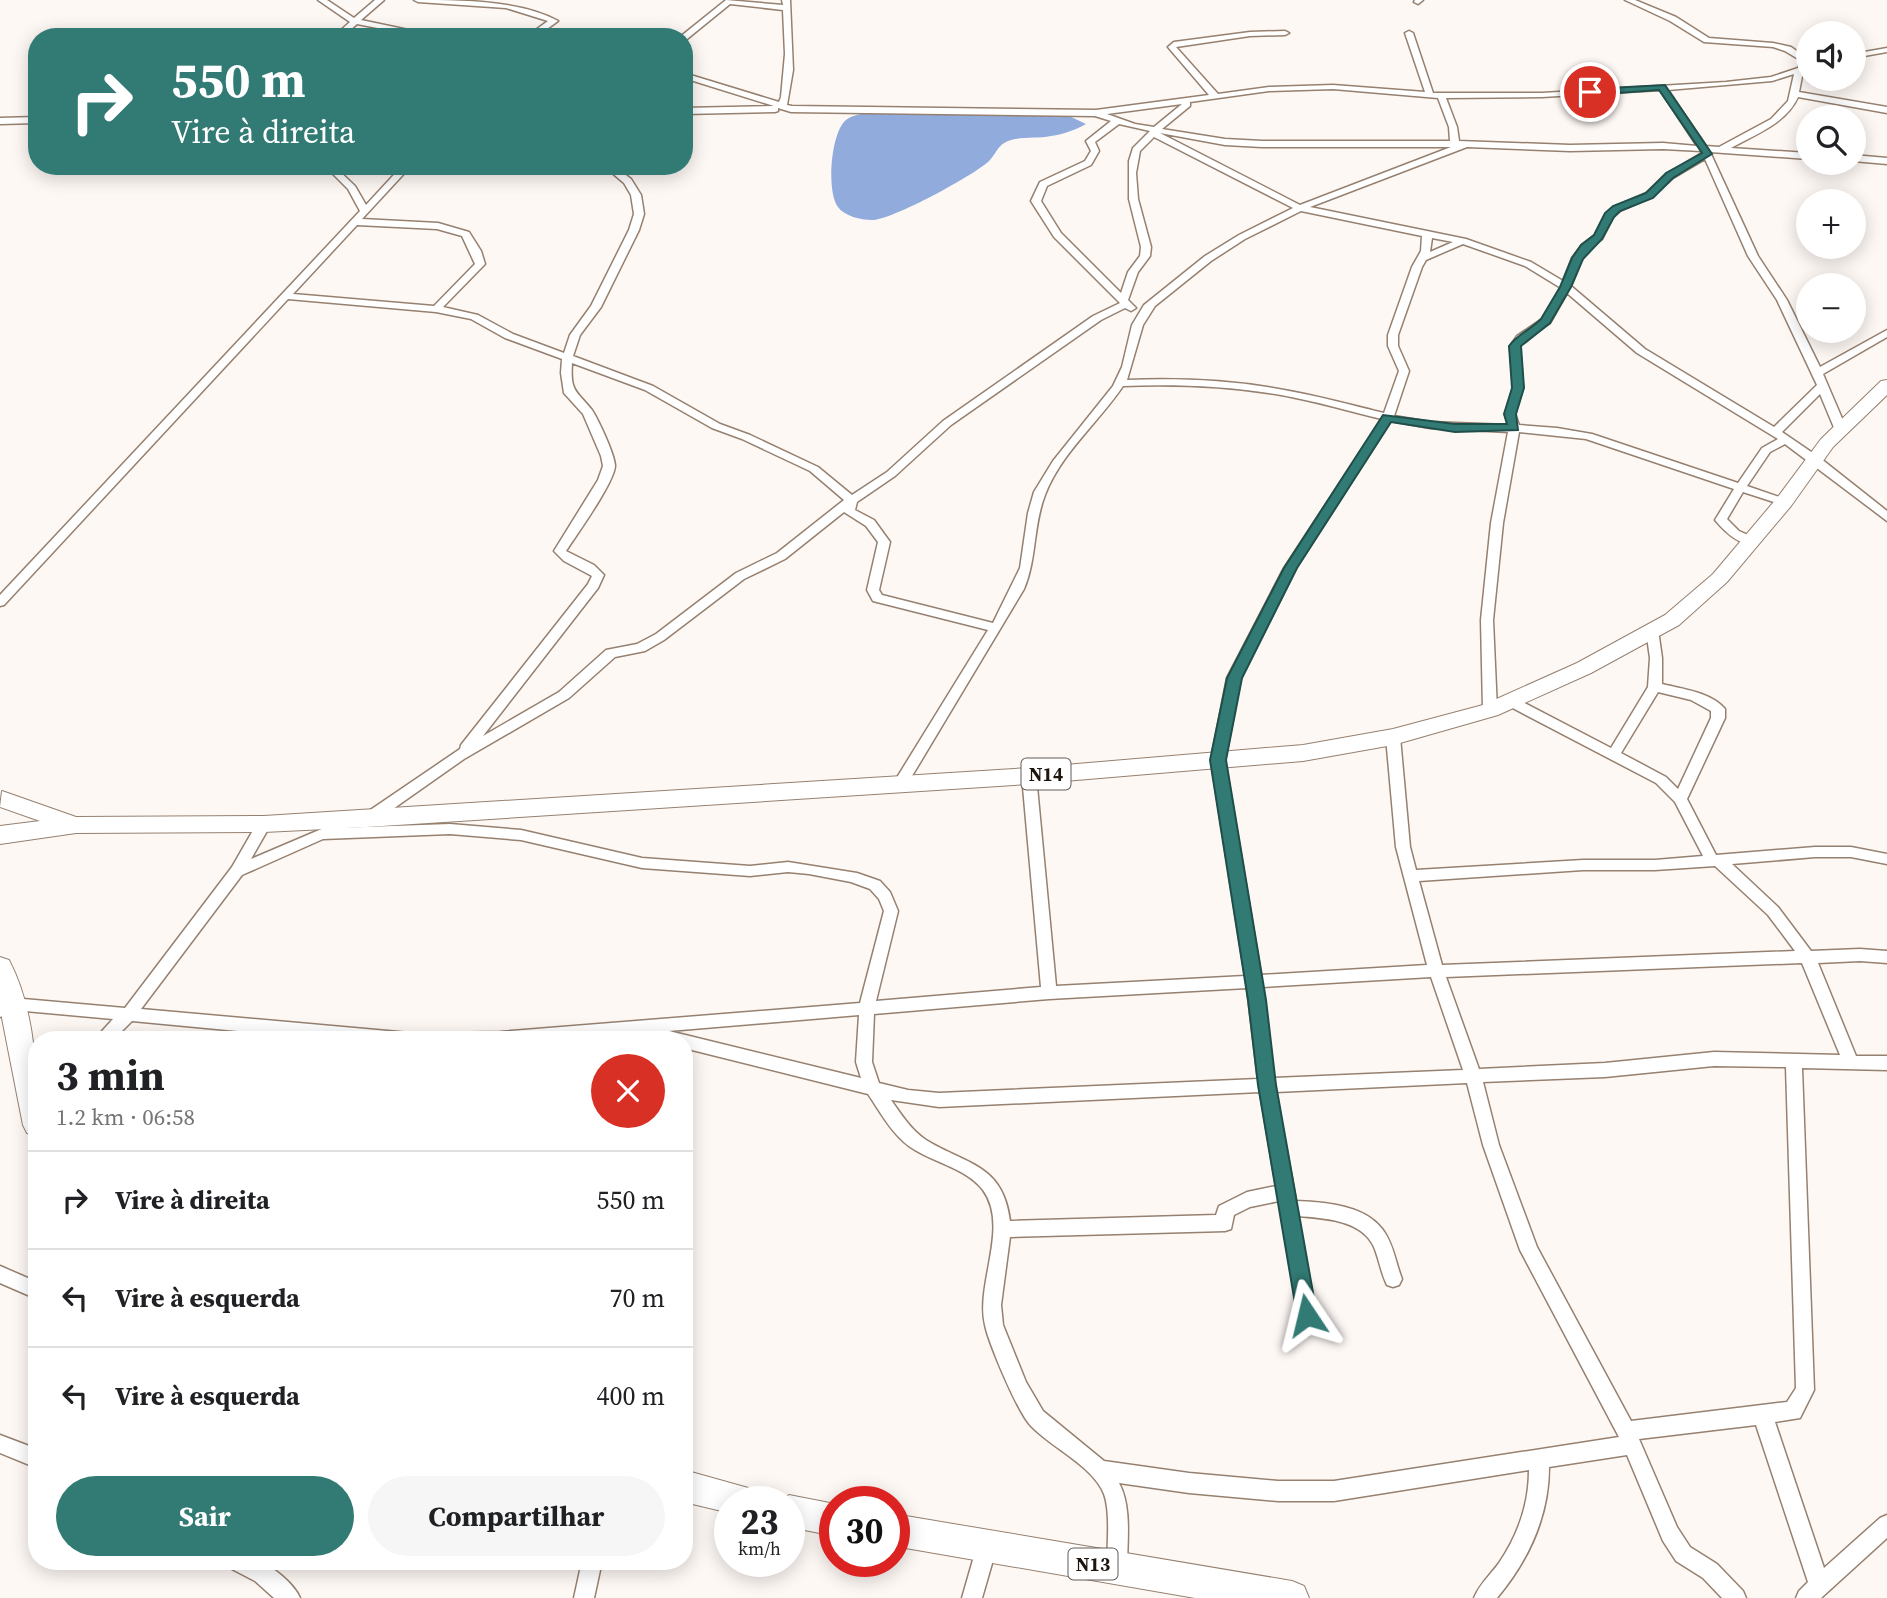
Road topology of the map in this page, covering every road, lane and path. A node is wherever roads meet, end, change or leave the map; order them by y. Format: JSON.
{"nodes":[{"id":1,"x":321,"y":0,"type":"edge"},
{"id":2,"x":380,"y":0,"type":"edge"},
{"id":3,"x":418,"y":0,"type":"edge"},
{"id":4,"x":436,"y":0,"type":"edge"},
{"id":5,"x":1629,"y":0,"type":"edge"},
{"id":6,"x":730,"y":1,"type":"edge"},
{"id":7,"x":498,"y":2,"type":"edge"},
{"id":8,"x":786,"y":4,"type":"edge"},
{"id":9,"x":353,"y":21,"type":"junction"},
{"id":10,"x":346,"y":28,"type":"edge"},
{"id":11,"x":390,"y":28,"type":"edge"},
{"id":12,"x":544,"y":28,"type":"edge"},
{"id":13,"x":693,"y":30,"type":"edge"},
{"id":14,"x":1285,"y":33,"type":"dead end"},
{"id":15,"x":1409,"y":33,"type":"dead end"},
{"id":16,"x":1887,"y":50,"type":"edge"},
{"id":17,"x":1796,"y":54,"type":"edge"},
{"id":18,"x":1866,"y":54,"type":"edge"},
{"id":19,"x":1796,"y":71,"type":"edge"},
{"id":20,"x":693,"y":78,"type":"edge"},
{"id":21,"x":1662,"y":87,"type":"junction"},
{"id":22,"x":1798,"y":91,"type":"edge"},
{"id":23,"x":1797,"y":94,"type":"junction"},
{"id":24,"x":1430,"y":95,"type":"junction"},
{"id":25,"x":1441,"y":96,"type":"junction"},
{"id":26,"x":1216,"y":97,"type":"junction"},
{"id":27,"x":1190,"y":102,"type":"junction"},
{"id":28,"x":1156,"y":106,"type":"junction"},
{"id":29,"x":786,"y":107,"type":"junction"},
{"id":30,"x":1887,"y":110,"type":"edge"},
{"id":31,"x":693,"y":111,"type":"edge"},
{"id":32,"x":1096,"y":113,"type":"junction"},
{"id":33,"x":1168,"y":118,"type":"junction"},
{"id":34,"x":28,"y":120,"type":"edge"},
{"id":35,"x":0,"y":121,"type":"edge"},
{"id":36,"x":1116,"y":121,"type":"junction"},
{"id":37,"x":1155,"y":131,"type":"junction"},
{"id":38,"x":1174,"y":132,"type":"junction"},
{"id":39,"x":1405,"y":144,"type":"junction"},
{"id":40,"x":1460,"y":144,"type":"junction"},
{"id":41,"x":1721,"y":149,"type":"junction"},
{"id":42,"x":1707,"y":153,"type":"junction"},
{"id":43,"x":1796,"y":155,"type":"edge"},
{"id":44,"x":1428,"y":158,"type":"junction"},
{"id":45,"x":1866,"y":159,"type":"edge"},
{"id":46,"x":1887,"y":161,"type":"edge"},
{"id":47,"x":338,"y":175,"type":"edge"},
{"id":48,"x":399,"y":175,"type":"edge"},
{"id":49,"x":620,"y":175,"type":"edge"},
{"id":50,"x":1299,"y":208,"type":"junction"},
{"id":51,"x":365,"y":212,"type":"junction"},
{"id":52,"x":356,"y":222,"type":"junction"},
{"id":53,"x":1427,"y":233,"type":"junction"},
{"id":54,"x":1463,"y":241,"type":"junction"},
{"id":55,"x":1423,"y":258,"type":"junction"},
{"id":56,"x":1566,"y":287,"type":"junction"},
{"id":57,"x":286,"y":296,"type":"junction"},
{"id":58,"x":1126,"y":301,"type":"junction"},
{"id":59,"x":436,"y":309,"type":"junction"},
{"id":60,"x":1139,"y":320,"type":"junction"},
{"id":61,"x":1887,"y":332,"type":"edge"},
{"id":62,"x":567,"y":359,"type":"junction"},
{"id":63,"x":1817,"y":373,"type":"junction"},
{"id":64,"x":1121,"y":383,"type":"junction"},
{"id":65,"x":1887,"y":385,"type":"edge"},
{"id":66,"x":1822,"y":386,"type":"junction"},
{"id":67,"x":1388,"y":418,"type":"junction"},
{"id":68,"x":1514,"y":428,"type":"junction"},
{"id":69,"x":1841,"y":430,"type":"junction"},
{"id":70,"x":1780,"y":436,"type":"junction"},
{"id":71,"x":1816,"y":460,"type":"junction"},
{"id":72,"x":1742,"y":486,"type":"junction"},
{"id":73,"x":851,"y":500,"type":"junction"},
{"id":74,"x":1784,"y":502,"type":"junction"},
{"id":75,"x":1887,"y":517,"type":"edge"},
{"id":76,"x":1753,"y":542,"type":"junction"},
{"id":77,"x":0,"y":602,"type":"edge"},
{"id":78,"x":996,"y":628,"type":"junction"},
{"id":79,"x":1652,"y":630,"type":"junction"},
{"id":80,"x":1655,"y":687,"type":"junction"},
{"id":81,"x":1500,"y":706,"type":"junction"},
{"id":82,"x":1393,"y":737,"type":"junction"},
{"id":83,"x":1613,"y":755,"type":"junction"},
{"id":84,"x":460,"y":756,"type":"junction"},
{"id":85,"x":1218,"y":760,"type":"junction"},
{"id":86,"x":1029,"y":776,"type":"junction"},
{"id":87,"x":900,"y":784,"type":"junction"},
{"id":88,"x":1680,"y":799,"type":"junction"},
{"id":89,"x":1,"y":802,"type":"edge"},
{"id":90,"x":357,"y":820,"type":"junction"},
{"id":91,"x":264,"y":824,"type":"junction"},
{"id":92,"x":76,"y":825,"type":"junction"},
{"id":93,"x":323,"y":834,"type":"junction"},
{"id":94,"x":0,"y":835,"type":"edge"},
{"id":95,"x":1887,"y":859,"type":"edge"},
{"id":96,"x":1715,"y":860,"type":"junction"},
{"id":97,"x":237,"y":871,"type":"junction"},
{"id":98,"x":1412,"y":876,"type":"junction"},
{"id":99,"x":1887,"y":957,"type":"edge"},
{"id":100,"x":1808,"y":958,"type":"junction"},
{"id":101,"x":0,"y":967,"type":"edge"},
{"id":102,"x":1436,"y":971,"type":"junction"},
{"id":103,"x":1254,"y":981,"type":"junction"},
{"id":104,"x":1049,"y":993,"type":"junction"},
{"id":105,"x":867,"y":1006,"type":"junction"},
{"id":106,"x":6,"y":1007,"type":"edge"},
{"id":107,"x":129,"y":1014,"type":"junction"},
{"id":108,"x":631,"y":1026,"type":"junction"},
{"id":109,"x":111,"y":1031,"type":"edge"},
{"id":110,"x":313,"y":1031,"type":"edge"},
{"id":111,"x":581,"y":1031,"type":"edge"},
{"id":112,"x":647,"y":1031,"type":"edge"},
{"id":113,"x":693,"y":1043,"type":"edge"},
{"id":114,"x":1794,"y":1061,"type":"junction"},
{"id":115,"x":1850,"y":1061,"type":"junction"},
{"id":116,"x":1887,"y":1063,"type":"edge"},
{"id":117,"x":1473,"y":1076,"type":"junction"},
{"id":118,"x":1267,"y":1085,"type":"junction"},
{"id":119,"x":28,"y":1086,"type":"edge"},
{"id":120,"x":872,"y":1087,"type":"junction"},
{"id":121,"x":1287,"y":1200,"type":"junction"},
{"id":122,"x":1002,"y":1229,"type":"junction"},
{"id":123,"x":0,"y":1274,"type":"edge"},
{"id":124,"x":1393,"y":1279,"type":"dead end"},
{"id":125,"x":28,"y":1287,"type":"edge"},
{"id":126,"x":1307,"y":1315,"type":"dead end"},
{"id":127,"x":1762,"y":1413,"type":"junction"},
{"id":128,"x":1629,"y":1438,"type":"junction"},
{"id":129,"x":0,"y":1444,"type":"edge"},
{"id":130,"x":28,"y":1452,"type":"edge"},
{"id":131,"x":1539,"y":1461,"type":"junction"},
{"id":132,"x":1100,"y":1470,"type":"junction"},
{"id":133,"x":693,"y":1488,"type":"edge"},
{"id":134,"x":714,"y":1494,"type":"edge"},
{"id":135,"x":1887,"y":1525,"type":"edge"},
{"id":136,"x":910,"y":1533,"type":"edge"},
{"id":137,"x":988,"y":1546,"type":"junction"},
{"id":138,"x":1117,"y":1568,"type":"junction"},
{"id":139,"x":254,"y":1570,"type":"edge"},
{"id":140,"x":590,"y":1570,"type":"edge"},
{"id":141,"x":1812,"y":1591,"type":"edge"},
{"id":142,"x":290,"y":1598,"type":"edge"},
{"id":143,"x":584,"y":1598,"type":"edge"},
{"id":144,"x":972,"y":1598,"type":"edge"},
{"id":145,"x":1292,"y":1598,"type":"edge"},
{"id":146,"x":1484,"y":1598,"type":"edge"},
{"id":147,"x":1736,"y":1598,"type":"edge"}],
"edges":[{"from":1,"to":9,"type":"street"},
{"from":2,"to":9,"type":"street"},
{"from":3,"to":4,"type":"street"},
{"from":4,"to":7,"type":"street"},
{"from":5,"to":17,"type":"street"},
{"from":6,"to":8,"type":"street"},
{"from":6,"to":13,"type":"street"},
{"from":7,"to":12,"type":"street"},
{"from":8,"to":29,"type":"street"},
{"from":9,"to":10,"type":"street"},
{"from":9,"to":11,"type":"street"},
{"from":14,"to":26,"type":"street"},
{"from":15,"to":24,"type":"street"},
{"from":16,"to":18,"type":"street"},
{"from":19,"to":21,"type":"street"},
{"from":20,"to":29,"type":"street"},
{"from":21,"to":25,"type":"street"},
{"from":21,"to":42,"type":"street"},
{"from":22,"to":23,"type":"street"},
{"from":23,"to":30,"type":"street"},
{"from":23,"to":41,"type":"street"},
{"from":24,"to":25,"type":"street"},
{"from":24,"to":26,"type":"street"},
{"from":25,"to":40,"type":"street"},
{"from":26,"to":27,"type":"street"},
{"from":27,"to":28,"type":"street"},
{"from":27,"to":33,"type":"street"},
{"from":28,"to":32,"type":"street"},
{"from":28,"to":33,"type":"street"},
{"from":29,"to":31,"type":"street"},
{"from":29,"to":32,"type":"street"},
{"from":32,"to":36,"type":"street"},
{"from":33,"to":37,"type":"street"},
{"from":33,"to":38,"type":"street"},
{"from":34,"to":35,"type":"street"},
{"from":36,"to":37,"type":"street"},
{"from":36,"to":58,"type":"street"},
{"from":37,"to":38,"type":"street"},
{"from":37,"to":50,"type":"street"},
{"from":37,"to":58,"type":"street"},
{"from":38,"to":39,"type":"street"},
{"from":39,"to":40,"type":"street"},
{"from":39,"to":44,"type":"street"},
{"from":40,"to":42,"type":"street"},
{"from":40,"to":44,"type":"street"},
{"from":41,"to":42,"type":"street"},
{"from":41,"to":43,"type":"street"},
{"from":42,"to":56,"type":"street"},
{"from":42,"to":63,"type":"street"},
{"from":44,"to":50,"type":"street"},
{"from":45,"to":46,"type":"street"},
{"from":47,"to":51,"type":"street"},
{"from":48,"to":51,"type":"street"},
{"from":49,"to":62,"type":"street"},
{"from":50,"to":53,"type":"street"},
{"from":50,"to":60,"type":"street"},
{"from":51,"to":52,"type":"street"},
{"from":52,"to":57,"type":"street"},
{"from":52,"to":59,"type":"street"},
{"from":53,"to":54,"type":"street"},
{"from":53,"to":55,"type":"street"},
{"from":54,"to":55,"type":"street"},
{"from":54,"to":56,"type":"street"},
{"from":55,"to":67,"type":"street"},
{"from":56,"to":68,"type":"street"},
{"from":56,"to":70,"type":"street"},
{"from":57,"to":59,"type":"street"},
{"from":57,"to":77,"type":"street"},
{"from":58,"to":60,"type":"street"},
{"from":58,"to":73,"type":"street"},
{"from":59,"to":62,"type":"street"},
{"from":60,"to":64,"type":"street"},
{"from":61,"to":63,"type":"street"},
{"from":62,"to":73,"type":"street"},
{"from":62,"to":84,"type":"street"},
{"from":63,"to":66,"type":"street"},
{"from":64,"to":67,"type":"street"},
{"from":64,"to":78,"type":"street"},
{"from":65,"to":69,"type":"main road","number":"N14"},
{"from":66,"to":69,"type":"street"},
{"from":66,"to":70,"type":"street"},
{"from":67,"to":68,"type":"street"},
{"from":67,"to":85,"type":"street"},
{"from":68,"to":72,"type":"street"},
{"from":68,"to":81,"type":"street"},
{"from":69,"to":71,"type":"main road","number":"N14"},
{"from":70,"to":71,"type":"street"},
{"from":70,"to":72,"type":"street"},
{"from":71,"to":74,"type":"main road","number":"N14"},
{"from":71,"to":75,"type":"street"},
{"from":72,"to":74,"type":"street"},
{"from":72,"to":76,"type":"street"},
{"from":73,"to":78,"type":"street"},
{"from":73,"to":84,"type":"street"},
{"from":74,"to":76,"type":"main road","number":"N14"},
{"from":76,"to":79,"type":"main road","number":"N14"},
{"from":78,"to":87,"type":"street"},
{"from":79,"to":80,"type":"street"},
{"from":79,"to":81,"type":"main road","number":"N14"},
{"from":80,"to":83,"type":"street"},
{"from":80,"to":88,"type":"street"},
{"from":81,"to":82,"type":"main road","number":"N14"},
{"from":81,"to":83,"type":"street"},
{"from":82,"to":85,"type":"main road","number":"N14"},
{"from":82,"to":98,"type":"street"},
{"from":83,"to":88,"type":"street"},
{"from":84,"to":90,"type":"street"},
{"from":85,"to":86,"type":"main road","number":"N14"},
{"from":85,"to":103,"type":"street"},
{"from":86,"to":87,"type":"main road","number":"N14"},
{"from":86,"to":104,"type":"street"},
{"from":87,"to":90,"type":"main road","number":"N14"},
{"from":88,"to":96,"type":"street"},
{"from":89,"to":92,"type":"main road","number":"N14"},
{"from":90,"to":91,"type":"main road","number":"N14"},
{"from":90,"to":93,"type":"street"},
{"from":91,"to":92,"type":"main road","number":"N14"},
{"from":91,"to":97,"type":"street"},
{"from":92,"to":94,"type":"main road","number":"N14"},
{"from":93,"to":97,"type":"street"},
{"from":93,"to":105,"type":"street"},
{"from":95,"to":96,"type":"street"},
{"from":96,"to":98,"type":"street"},
{"from":96,"to":100,"type":"street"},
{"from":97,"to":107,"type":"street"},
{"from":98,"to":102,"type":"street"},
{"from":99,"to":100,"type":"street"},
{"from":100,"to":102,"type":"street"},
{"from":100,"to":115,"type":"street"},
{"from":101,"to":106,"type":"main road"},
{"from":102,"to":103,"type":"street"},
{"from":102,"to":117,"type":"street"},
{"from":103,"to":104,"type":"street"},
{"from":103,"to":118,"type":"street"},
{"from":104,"to":105,"type":"street"},
{"from":105,"to":108,"type":"street"},
{"from":105,"to":120,"type":"street"},
{"from":106,"to":107,"type":"street"},
{"from":106,"to":119,"type":"main road"},
{"from":107,"to":109,"type":"street"},
{"from":107,"to":110,"type":"street"},
{"from":108,"to":111,"type":"street"},
{"from":108,"to":112,"type":"street"},
{"from":113,"to":120,"type":"street"},
{"from":114,"to":115,"type":"street"},
{"from":114,"to":117,"type":"street"},
{"from":114,"to":127,"type":"street"},
{"from":115,"to":116,"type":"street"},
{"from":117,"to":118,"type":"street"},
{"from":117,"to":128,"type":"street"},
{"from":118,"to":120,"type":"street"},
{"from":118,"to":121,"type":"street"},
{"from":120,"to":122,"type":"street"},
{"from":121,"to":122,"type":"street"},
{"from":121,"to":124,"type":"street"},
{"from":121,"to":126,"type":"street"},
{"from":122,"to":132,"type":"street"},
{"from":123,"to":125,"type":"street"},
{"from":127,"to":128,"type":"street"},
{"from":127,"to":141,"type":"street"},
{"from":128,"to":131,"type":"street"},
{"from":128,"to":147,"type":"street"},
{"from":129,"to":130,"type":"street"},
{"from":131,"to":132,"type":"street"},
{"from":131,"to":146,"type":"street"},
{"from":132,"to":138,"type":"street"},
{"from":133,"to":134,"type":"main road"},
{"from":135,"to":141,"type":"street"},
{"from":136,"to":137,"type":"main road","number":"N13"},
{"from":137,"to":138,"type":"main road","number":"N13"},
{"from":137,"to":144,"type":"street"},
{"from":138,"to":145,"type":"main road","number":"N13"},
{"from":139,"to":142,"type":"street"},
{"from":140,"to":143,"type":"street"}]}
